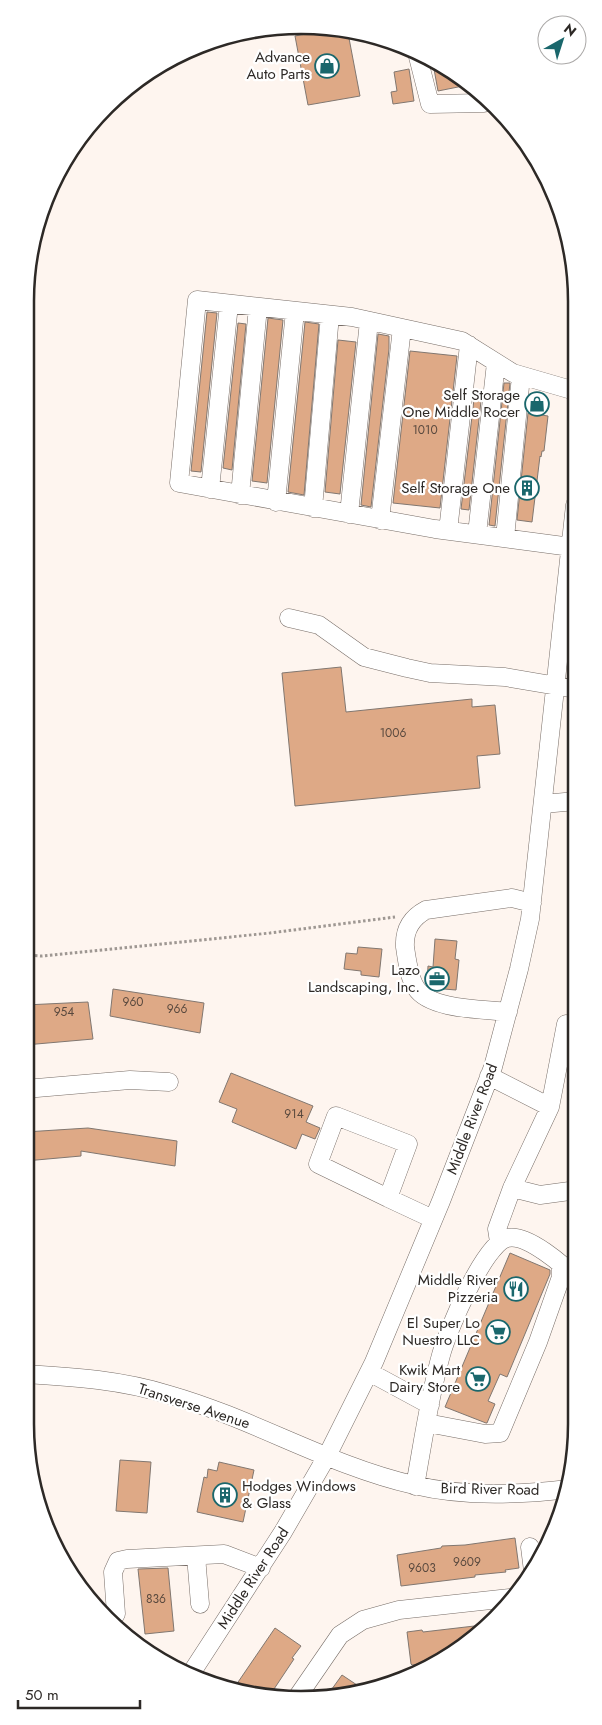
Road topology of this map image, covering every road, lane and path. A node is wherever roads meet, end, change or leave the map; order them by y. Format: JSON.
{"nodes":[{"id":1,"x":420,"y":62,"type":"edge"},
{"id":2,"x":480,"y":103,"type":"edge"},
{"id":3,"x":230,"y":304,"type":"junction"},
{"id":4,"x":258,"y":307,"type":"junction"},
{"id":5,"x":295,"y":311,"type":"junction"},
{"id":6,"x":330,"y":315,"type":"junction"},
{"id":7,"x":368,"y":320,"type":"junction"},
{"id":8,"x":402,"y":328,"type":"junction"},
{"id":9,"x":469,"y":345,"type":"junction"},
{"id":10,"x":496,"y":363,"type":"junction"},
{"id":11,"x":521,"y":376,"type":"junction"},
{"id":12,"x":568,"y":388,"type":"edge"},
{"id":13,"x":210,"y":489,"type":"junction"},
{"id":14,"x":240,"y":495,"type":"junction"},
{"id":15,"x":276,"y":502,"type":"junction"},
{"id":16,"x":313,"y":508,"type":"junction"},
{"id":17,"x":349,"y":514,"type":"junction"},
{"id":18,"x":380,"y":520,"type":"junction"},
{"id":19,"x":448,"y":531,"type":"junction"},
{"id":20,"x":477,"y":534,"type":"junction"},
{"id":21,"x":505,"y":538,"type":"junction"},
{"id":22,"x":568,"y":547,"type":"edge"},
{"id":23,"x":568,"y":575,"type":"edge"},
{"id":24,"x":289,"y":618,"type":"dead end"},
{"id":25,"x":556,"y":686,"type":"junction"},
{"id":26,"x":568,"y":688,"type":"edge"},
{"id":27,"x":568,"y":802,"type":"edge"},
{"id":28,"x":543,"y":804,"type":"junction"},
{"id":29,"x":532,"y":903,"type":"junction"},
{"id":30,"x":417,"y":914,"type":"junction"},
{"id":31,"x":34,"y":956,"type":"edge"},
{"id":32,"x":508,"y":1012,"type":"junction"},
{"id":33,"x":566,"y":1024,"type":"dead end"},
{"id":34,"x":489,"y":1076,"type":"junction"},
{"id":35,"x":169,"y":1082,"type":"dead end"},
{"id":36,"x":34,"y":1087,"type":"edge"},
{"id":37,"x":550,"y":1107,"type":"junction"},
{"id":38,"x":512,"y":1188,"type":"junction"},
{"id":39,"x":568,"y":1191,"type":"edge"},
{"id":40,"x":388,"y":1198,"type":"junction"},
{"id":41,"x":433,"y":1219,"type":"junction"},
{"id":42,"x":499,"y":1242,"type":"junction"},
{"id":43,"x":561,"y":1265,"type":"junction"},
{"id":44,"x":568,"y":1269,"type":"edge"},
{"id":45,"x":369,"y":1372,"type":"junction"},
{"id":46,"x":34,"y":1374,"type":"edge"},
{"id":47,"x":430,"y":1405,"type":"junction"},
{"id":48,"x":427,"y":1423,"type":"junction"},
{"id":49,"x":327,"y":1456,"type":"junction"},
{"id":50,"x":416,"y":1486,"type":"junction"},
{"id":51,"x":560,"y":1490,"type":"edge"},
{"id":52,"x":530,"y":1546,"type":"dead end"},
{"id":53,"x":196,"y":1556,"type":"junction"},
{"id":54,"x":532,"y":1559,"type":"edge"},
{"id":55,"x":260,"y":1568,"type":"junction"},
{"id":56,"x":503,"y":1599,"type":"edge"},
{"id":57,"x":200,"y":1604,"type":"dead end"},
{"id":58,"x":116,"y":1614,"type":"dead end"},
{"id":59,"x":194,"y":1669,"type":"edge"},
{"id":60,"x":302,"y":1691,"type":"edge"}],
"edges":[{"from":1,"to":2,"type":"street"},
{"from":3,"to":4,"type":"street"},
{"from":3,"to":13,"type":"street"},
{"from":3,"to":13,"type":"street"},
{"from":4,"to":5,"type":"street"},
{"from":4,"to":14,"type":"street"},
{"from":5,"to":6,"type":"street"},
{"from":5,"to":15,"type":"street"},
{"from":6,"to":7,"type":"street"},
{"from":6,"to":16,"type":"street"},
{"from":7,"to":8,"type":"street"},
{"from":7,"to":17,"type":"street"},
{"from":8,"to":9,"type":"street"},
{"from":8,"to":18,"type":"street"},
{"from":9,"to":10,"type":"street"},
{"from":9,"to":19,"type":"street"},
{"from":10,"to":11,"type":"street"},
{"from":10,"to":20,"type":"street"},
{"from":11,"to":12,"type":"street"},
{"from":11,"to":21,"type":"street"},
{"from":13,"to":14,"type":"street"},
{"from":14,"to":15,"type":"street"},
{"from":15,"to":16,"type":"street"},
{"from":16,"to":17,"type":"street"},
{"from":17,"to":18,"type":"street"},
{"from":18,"to":19,"type":"street"},
{"from":19,"to":20,"type":"street"},
{"from":20,"to":21,"type":"street"},
{"from":21,"to":22,"type":"street"},
{"from":23,"to":25,"type":"street","name":"Middle River Road"},
{"from":24,"to":25,"type":"street"},
{"from":25,"to":26,"type":"street"},
{"from":25,"to":28,"type":"street","name":"Middle River Road"},
{"from":27,"to":28,"type":"street"},
{"from":28,"to":29,"type":"street","name":"Middle River Road"},
{"from":29,"to":30,"type":"street"},
{"from":29,"to":32,"type":"street","name":"Middle River Road"},
{"from":30,"to":31,"type":"path"},
{"from":30,"to":32,"type":"street"},
{"from":32,"to":34,"type":"street","name":"Middle River Road"},
{"from":33,"to":37,"type":"street"},
{"from":34,"to":37,"type":"street"},
{"from":34,"to":41,"type":"street","name":"Middle River Road"},
{"from":35,"to":36,"type":"street"},
{"from":37,"to":38,"type":"street"},
{"from":38,"to":39,"type":"street"},
{"from":38,"to":42,"type":"street"},
{"from":40,"to":40,"type":"street"},
{"from":40,"to":41,"type":"street"},
{"from":41,"to":45,"type":"street","name":"Middle River Road"},
{"from":42,"to":43,"type":"street"},
{"from":42,"to":47,"type":"street"},
{"from":43,"to":44,"type":"street"},
{"from":43,"to":48,"type":"street"},
{"from":45,"to":47,"type":"street"},
{"from":45,"to":49,"type":"street","name":"Middle River Road"},
{"from":46,"to":49,"type":"street","name":"Transverse Avenue"},
{"from":47,"to":48,"type":"street"},
{"from":48,"to":50,"type":"street"},
{"from":49,"to":50,"type":"street","name":"Bird River Road"},
{"from":49,"to":55,"type":"street","name":"Middle River Road"},
{"from":50,"to":51,"type":"street","name":"Bird River Road"},
{"from":52,"to":54,"type":"street"},
{"from":53,"to":55,"type":"street"},
{"from":53,"to":57,"type":"street"},
{"from":53,"to":58,"type":"street"},
{"from":55,"to":59,"type":"street","name":"Middle River Road"},
{"from":56,"to":60,"type":"street"}]}
